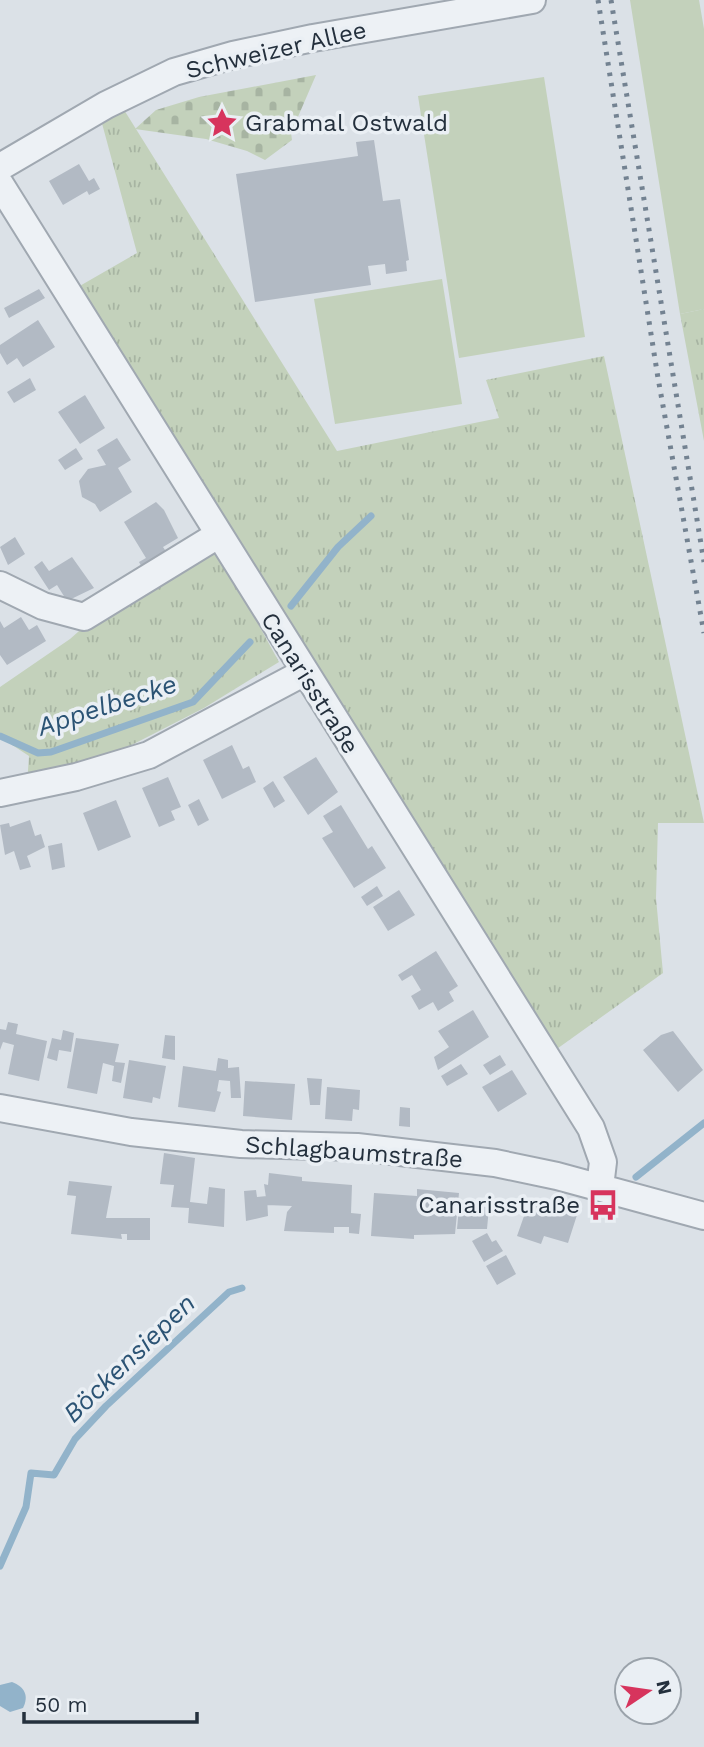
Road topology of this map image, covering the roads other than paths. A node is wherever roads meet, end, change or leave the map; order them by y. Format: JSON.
{"nodes":[{"id":1,"x":532,"y":0,"type":"edge"},
{"id":2,"x":0,"y":167,"type":"edge"},
{"id":3,"x":0,"y":184,"type":"edge"},
{"id":4,"x":218,"y":535,"type":"junction"},
{"id":5,"x":0,"y":585,"type":"edge"},
{"id":6,"x":303,"y":673,"type":"junction"},
{"id":7,"x":0,"y":793,"type":"edge"},
{"id":8,"x":0,"y":1108,"type":"edge"},
{"id":9,"x":600,"y":1187,"type":"junction"},
{"id":10,"x":704,"y":1216,"type":"edge"}],
"edges":[{"from":1,"to":2,"type":"street","name":"Schweizer Allee"},
{"from":3,"to":4,"type":"street","name":"Canarisstraße"},
{"from":4,"to":5,"type":"street"},
{"from":4,"to":6,"type":"street","name":"Canarisstraße"},
{"from":6,"to":7,"type":"street"},
{"from":6,"to":9,"type":"street","name":"Canarisstraße"},
{"from":8,"to":9,"type":"street","name":"Schlagbaumstraße"},
{"from":9,"to":10,"type":"street","name":"Schlagbaumstraße"}]}
